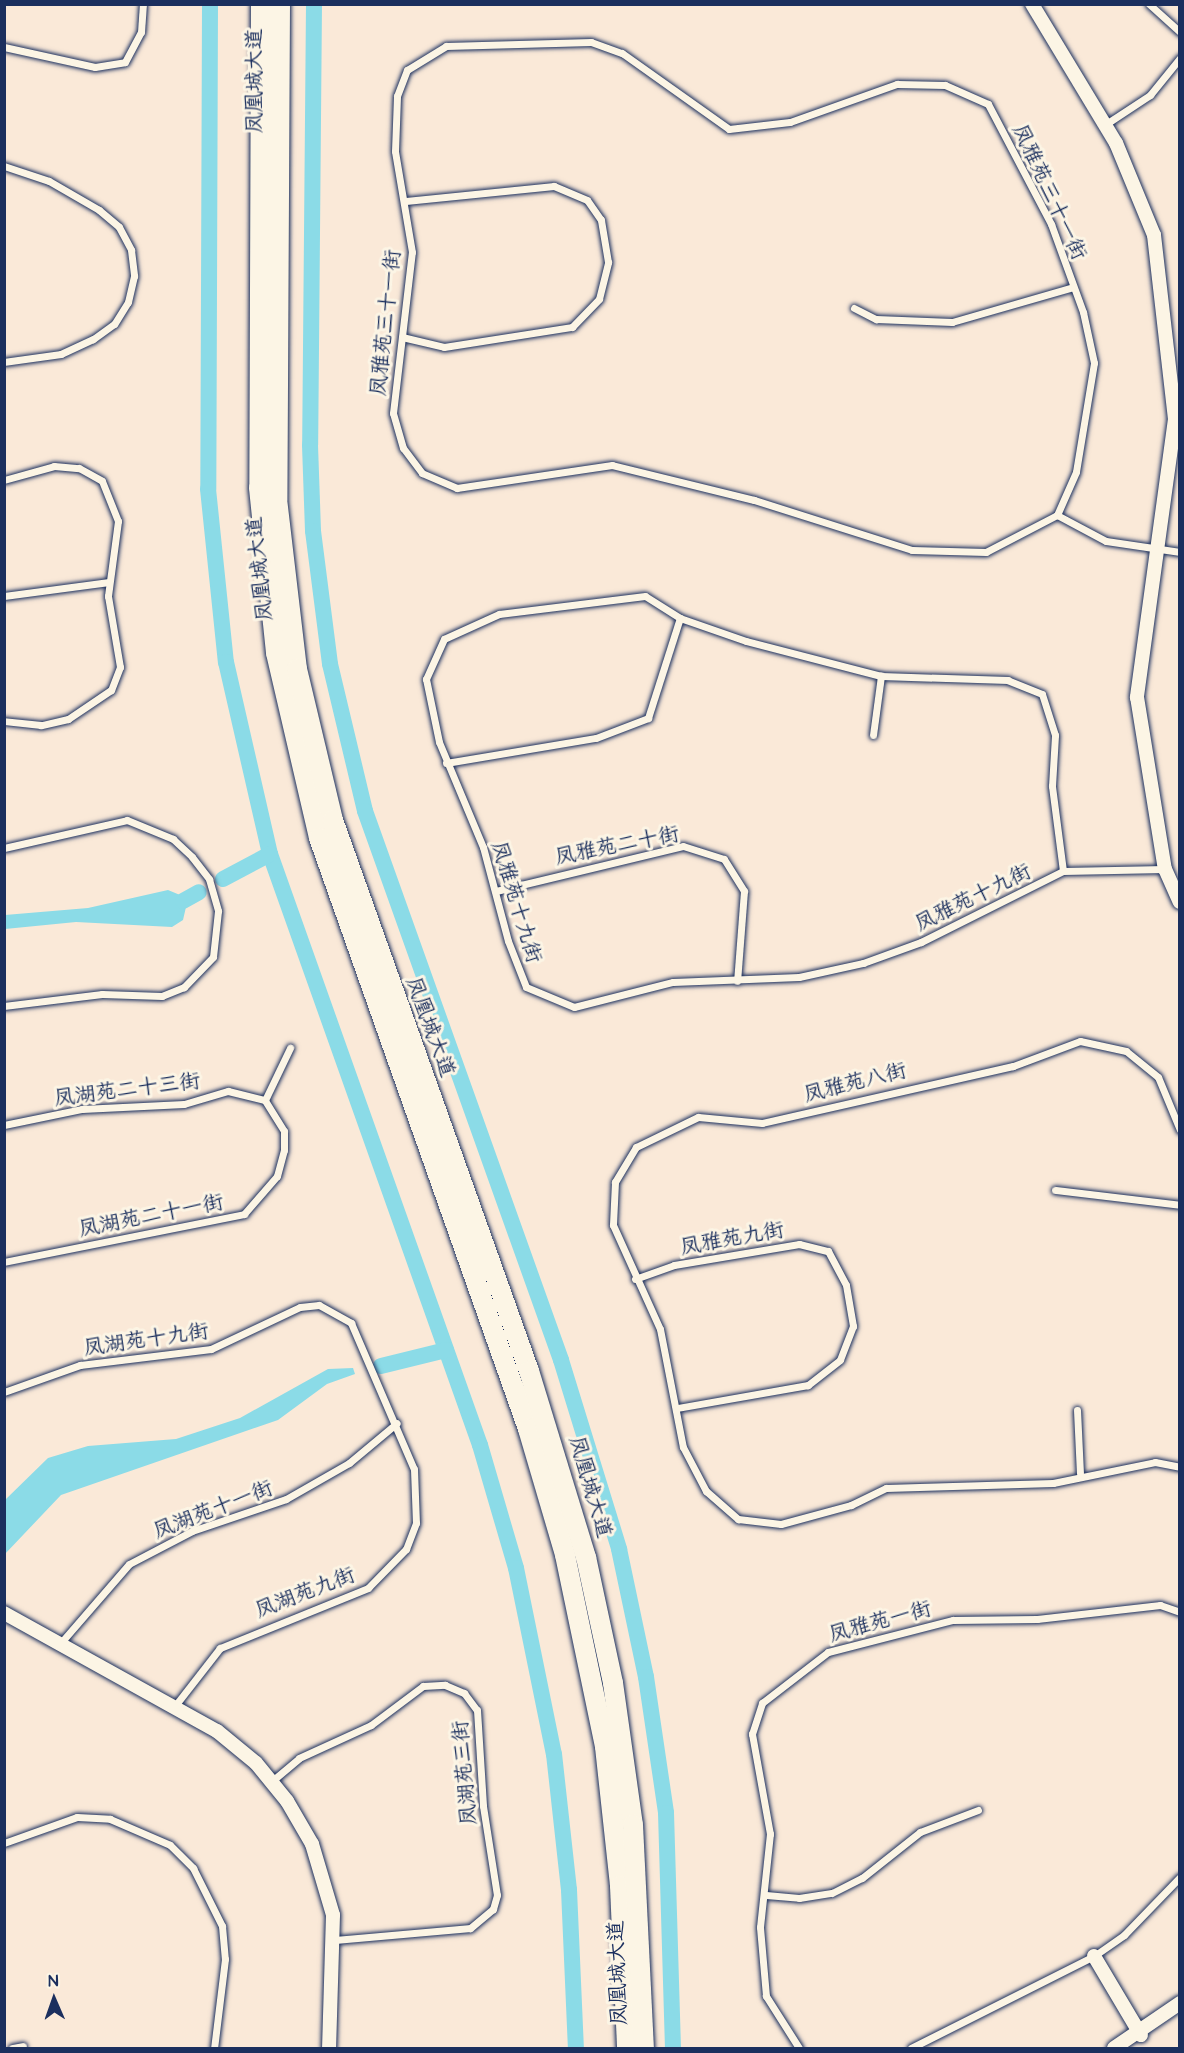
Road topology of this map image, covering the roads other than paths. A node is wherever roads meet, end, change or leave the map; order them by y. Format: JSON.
{"nodes":[{"id":1,"x":143,"y":4,"type":"edge"},
{"id":2,"x":261,"y":4,"type":"edge"},
{"id":3,"x":280,"y":4,"type":"edge"},
{"id":4,"x":1032,"y":4,"type":"edge"},
{"id":5,"x":1149,"y":4,"type":"edge"},
{"id":6,"x":1179,"y":32,"type":"edge"},
{"id":7,"x":4,"y":48,"type":"edge"},
{"id":8,"x":1179,"y":58,"type":"edge"},
{"id":9,"x":1106,"y":124,"type":"junction"},
{"id":10,"x":4,"y":166,"type":"edge"},
{"id":11,"x":406,"y":201,"type":"junction"},
{"id":12,"x":1073,"y":287,"type":"junction"},
{"id":13,"x":854,"y":308,"type":"dead end"},
{"id":14,"x":402,"y":337,"type":"junction"},
{"id":15,"x":4,"y":362,"type":"edge"},
{"id":16,"x":4,"y":480,"type":"edge"},
{"id":17,"x":1057,"y":515,"type":"junction"},
{"id":18,"x":1158,"y":549,"type":"junction"},
{"id":19,"x":1179,"y":552,"type":"edge"},
{"id":20,"x":109,"y":582,"type":"junction"},
{"id":21,"x":4,"y":596,"type":"edge"},
{"id":22,"x":680,"y":618,"type":"junction"},
{"id":23,"x":881,"y":676,"type":"junction"},
{"id":24,"x":4,"y":721,"type":"edge"},
{"id":25,"x":873,"y":735,"type":"dead end"},
{"id":26,"x":446,"y":763,"type":"junction"},
{"id":27,"x":4,"y":848,"type":"edge"},
{"id":28,"x":1165,"y":869,"type":"junction"},
{"id":29,"x":1064,"y":871,"type":"junction"},
{"id":30,"x":496,"y":891,"type":"junction"},
{"id":31,"x":1179,"y":902,"type":"edge"},
{"id":32,"x":737,"y":981,"type":"junction"},
{"id":33,"x":4,"y":1006,"type":"edge"},
{"id":34,"x":290,"y":1048,"type":"dead end"},
{"id":35,"x":265,"y":1100,"type":"junction"},
{"id":36,"x":4,"y":1125,"type":"edge"},
{"id":37,"x":1179,"y":1130,"type":"edge"},
{"id":38,"x":1055,"y":1190,"type":"dead end"},
{"id":39,"x":1179,"y":1204,"type":"edge"},
{"id":40,"x":4,"y":1262,"type":"edge"},
{"id":41,"x":635,"y":1279,"type":"junction"},
{"id":42,"x":4,"y":1392,"type":"edge"},
{"id":43,"x":678,"y":1408,"type":"junction"},
{"id":44,"x":1077,"y":1410,"type":"dead end"},
{"id":45,"x":397,"y":1423,"type":"junction"},
{"id":46,"x":1179,"y":1467,"type":"edge"},
{"id":47,"x":1080,"y":1473,"type":"junction"},
{"id":48,"x":1179,"y":1612,"type":"edge"},
{"id":49,"x":4,"y":1613,"type":"edge"},
{"id":50,"x":58,"y":1646,"type":"junction"},
{"id":51,"x":174,"y":1707,"type":"junction"},
{"id":52,"x":272,"y":1781,"type":"junction"},
{"id":53,"x":978,"y":1810,"type":"dead end"},
{"id":54,"x":4,"y":1843,"type":"edge"},
{"id":55,"x":1179,"y":1877,"type":"edge"},
{"id":56,"x":766,"y":1894,"type":"junction"},
{"id":57,"x":336,"y":1940,"type":"junction"},
{"id":58,"x":1094,"y":1956,"type":"junction"},
{"id":59,"x":1179,"y":2003,"type":"edge"},
{"id":60,"x":1141,"y":2035,"type":"junction"},
{"id":61,"x":23,"y":2046,"type":"dead end"},
{"id":62,"x":12,"y":2049,"type":"edge"},
{"id":63,"x":214,"y":2049,"type":"edge"},
{"id":64,"x":329,"y":2049,"type":"edge"},
{"id":65,"x":627,"y":2049,"type":"edge"},
{"id":66,"x":644,"y":2049,"type":"edge"},
{"id":67,"x":799,"y":2049,"type":"edge"},
{"id":68,"x":911,"y":2049,"type":"edge"},
{"id":69,"x":1114,"y":2049,"type":"edge"}],
"edges":[{"from":1,"to":7,"type":"lane"},
{"from":2,"to":65,"type":"main road","name":"凤凰城大道"},
{"from":3,"to":66,"type":"main road","name":"凤凰城大道"},
{"from":4,"to":9,"type":"street"},
{"from":5,"to":6,"type":"lane"},
{"from":8,"to":9,"type":"lane"},
{"from":9,"to":18,"type":"street"},
{"from":10,"to":15,"type":"lane"},
{"from":11,"to":12,"type":"lane","name":"凤雅苑三十一街"},
{"from":11,"to":14,"type":"lane","name":"凤雅苑三十一街"},
{"from":11,"to":14,"type":"lane"},
{"from":12,"to":13,"type":"lane"},
{"from":12,"to":17,"type":"lane","name":"凤雅苑三十一街"},
{"from":14,"to":17,"type":"lane","name":"凤雅苑三十一街"},
{"from":16,"to":20,"type":"lane"},
{"from":17,"to":18,"type":"lane"},
{"from":18,"to":19,"type":"lane"},
{"from":18,"to":28,"type":"street"},
{"from":20,"to":21,"type":"lane"},
{"from":20,"to":24,"type":"lane"},
{"from":22,"to":23,"type":"lane","name":"凤雅苑十九街"},
{"from":22,"to":26,"type":"lane"},
{"from":22,"to":26,"type":"lane","name":"凤雅苑十九街"},
{"from":23,"to":25,"type":"lane"},
{"from":23,"to":29,"type":"lane","name":"凤雅苑十九街"},
{"from":26,"to":30,"type":"lane","name":"凤雅苑十九街"},
{"from":27,"to":33,"type":"lane"},
{"from":28,"to":29,"type":"lane"},
{"from":28,"to":31,"type":"street"},
{"from":29,"to":32,"type":"lane","name":"凤雅苑十九街"},
{"from":30,"to":32,"type":"lane","name":"凤雅苑十九街"},
{"from":30,"to":32,"type":"lane","name":"凤雅苑二十街"},
{"from":34,"to":35,"type":"lane"},
{"from":35,"to":36,"type":"lane","name":"凤湖苑二十三街"},
{"from":35,"to":40,"type":"lane","name":"凤湖苑二十一街"},
{"from":37,"to":41,"type":"lane","name":"凤雅苑八街"},
{"from":38,"to":39,"type":"lane"},
{"from":41,"to":43,"type":"lane"},
{"from":41,"to":43,"type":"lane","name":"凤雅苑九街"},
{"from":42,"to":45,"type":"lane","name":"凤湖苑十九街"},
{"from":43,"to":47,"type":"lane"},
{"from":44,"to":47,"type":"lane"},
{"from":45,"to":50,"type":"lane","name":"凤湖苑十一街"},
{"from":45,"to":51,"type":"lane","name":"凤湖苑九街"},
{"from":46,"to":47,"type":"lane"},
{"from":48,"to":56,"type":"lane","name":"凤雅苑一街"},
{"from":49,"to":50,"type":"street"},
{"from":50,"to":51,"type":"street"},
{"from":51,"to":52,"type":"street"},
{"from":52,"to":57,"type":"street"},
{"from":52,"to":57,"type":"lane","name":"凤湖苑三街"},
{"from":53,"to":56,"type":"lane"},
{"from":54,"to":63,"type":"lane"},
{"from":55,"to":58,"type":"lane"},
{"from":56,"to":67,"type":"lane","name":"凤雅苑一街"},
{"from":57,"to":64,"type":"street"},
{"from":58,"to":60,"type":"street"},
{"from":58,"to":68,"type":"lane"},
{"from":59,"to":60,"type":"street"},
{"from":60,"to":69,"type":"street"},
{"from":61,"to":62,"type":"lane"}]}
